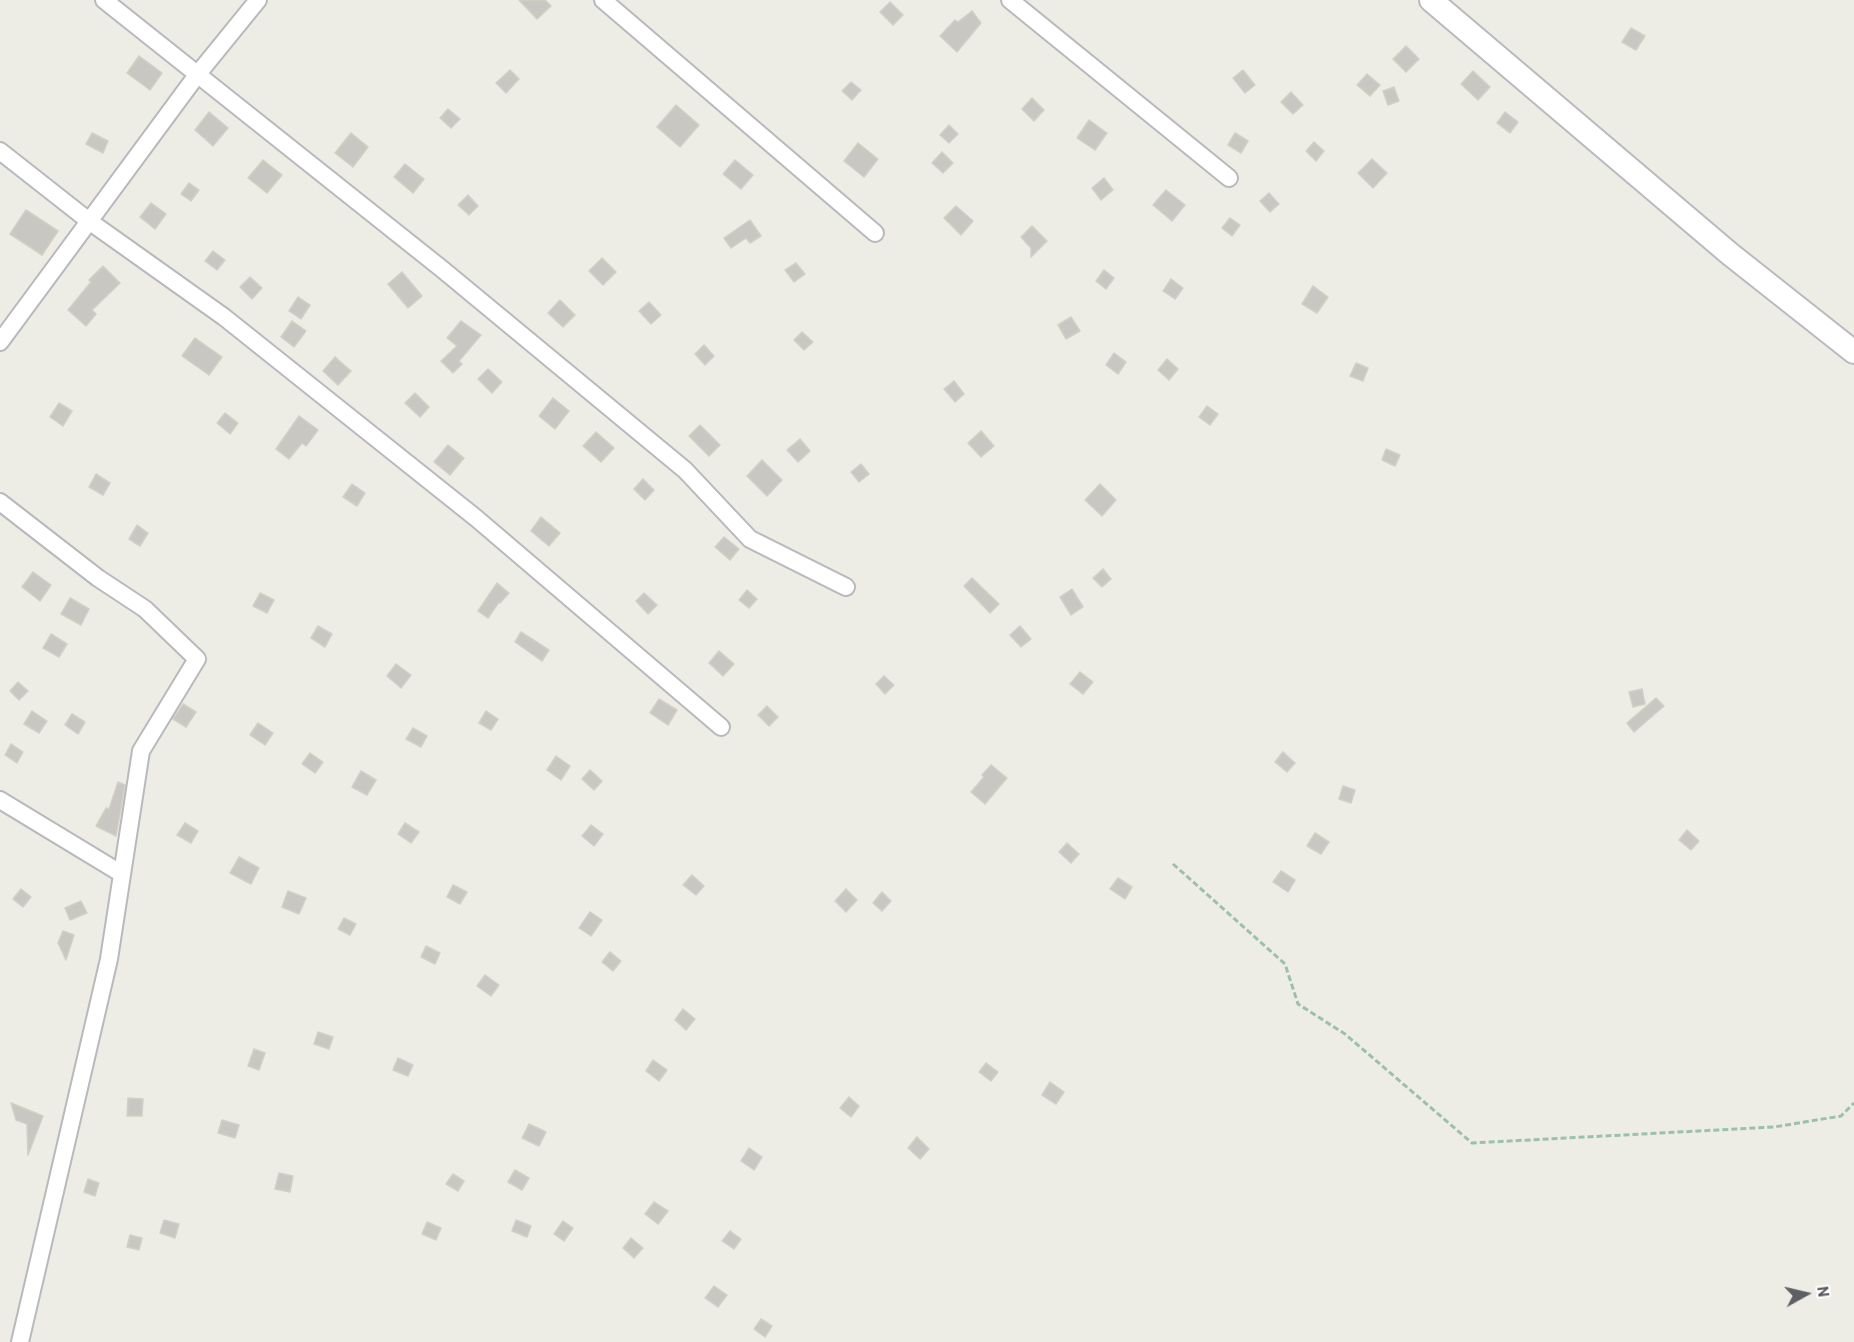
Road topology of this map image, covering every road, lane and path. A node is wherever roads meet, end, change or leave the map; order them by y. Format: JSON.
{"nodes":[{"id":1,"x":104,"y":0,"type":"edge"},
{"id":2,"x":258,"y":0,"type":"edge"},
{"id":3,"x":603,"y":0,"type":"edge"},
{"id":4,"x":1010,"y":0,"type":"edge"},
{"id":5,"x":1431,"y":0,"type":"edge"},
{"id":6,"x":197,"y":75,"type":"junction"},
{"id":7,"x":0,"y":151,"type":"edge"},
{"id":8,"x":1229,"y":178,"type":"dead end"},
{"id":9,"x":89,"y":221,"type":"junction"},
{"id":10,"x":875,"y":233,"type":"dead end"},
{"id":11,"x":0,"y":342,"type":"edge"},
{"id":12,"x":1854,"y":352,"type":"edge"},
{"id":13,"x":0,"y":502,"type":"edge"},
{"id":14,"x":846,"y":587,"type":"dead end"},
{"id":15,"x":721,"y":727,"type":"dead end"},
{"id":16,"x":0,"y":800,"type":"edge"},
{"id":17,"x":1173,"y":864,"type":"dead end"},
{"id":18,"x":122,"y":874,"type":"junction"},
{"id":19,"x":1854,"y":1103,"type":"edge"},
{"id":20,"x":20,"y":1342,"type":"edge"}],
"edges":[{"from":1,"to":6,"type":"street"},
{"from":2,"to":6,"type":"street"},
{"from":3,"to":10,"type":"street"},
{"from":4,"to":8,"type":"street"},
{"from":5,"to":12,"type":"main road"},
{"from":6,"to":9,"type":"street"},
{"from":6,"to":14,"type":"street"},
{"from":7,"to":9,"type":"street"},
{"from":9,"to":11,"type":"street"},
{"from":9,"to":15,"type":"street"},
{"from":13,"to":18,"type":"street"},
{"from":16,"to":18,"type":"street"},
{"from":17,"to":19,"type":"path"},
{"from":18,"to":20,"type":"street"}]}
